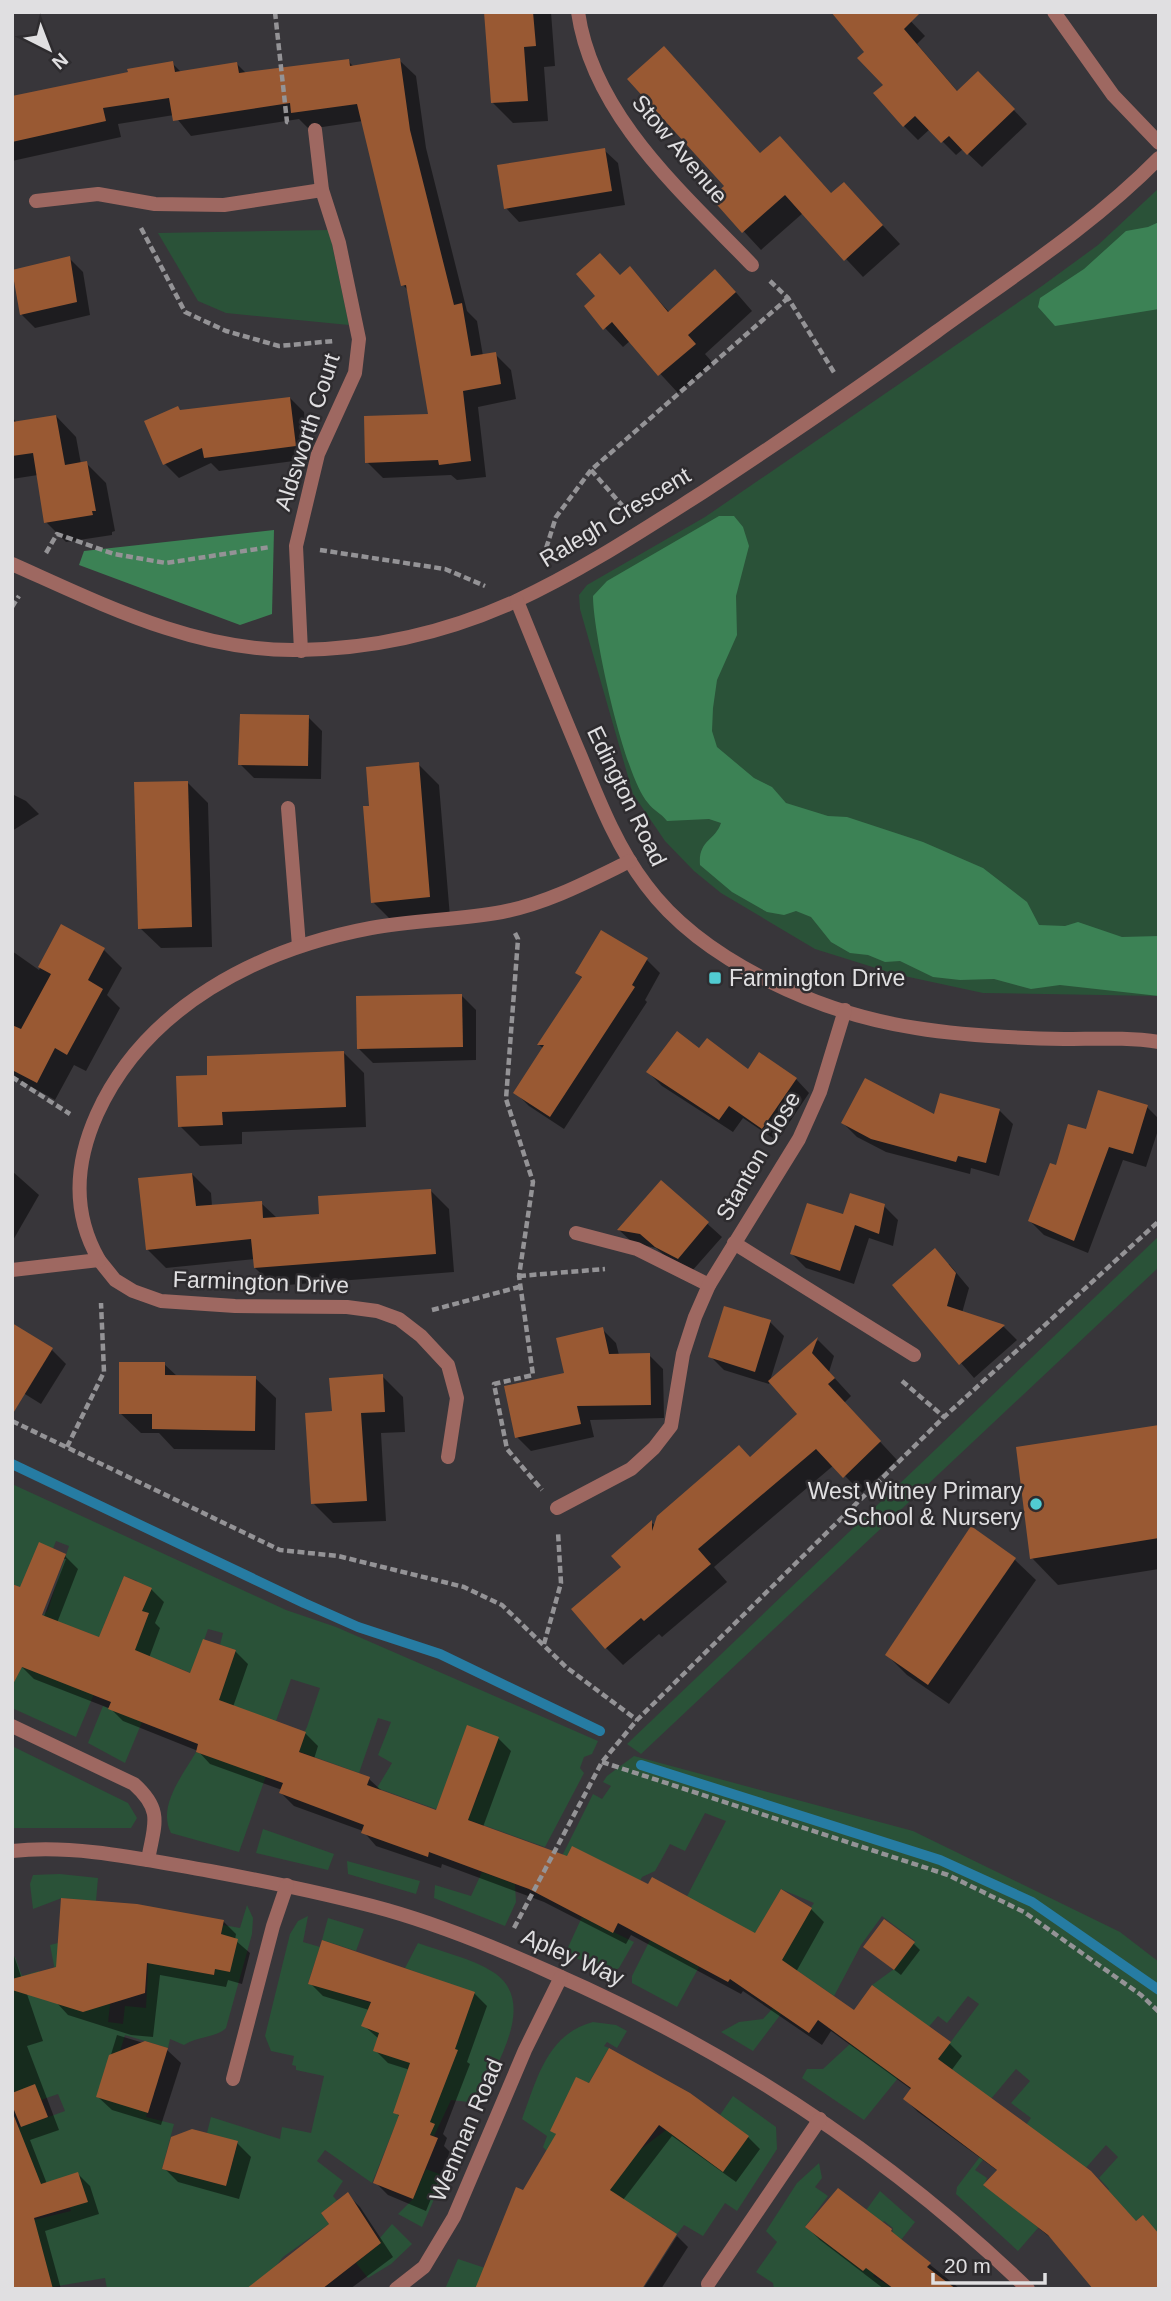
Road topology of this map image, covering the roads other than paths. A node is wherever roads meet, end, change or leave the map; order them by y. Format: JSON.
{"nodes":[{"id":1,"x":578,"y":12,"type":"edge"},
{"id":2,"x":1054,"y":12,"type":"edge"},
{"id":3,"x":316,"y":130,"type":"road end"},
{"id":4,"x":1159,"y":142,"type":"edge"},
{"id":5,"x":1159,"y":158,"type":"edge"},
{"id":6,"x":322,"y":190,"type":"junction"},
{"id":7,"x":36,"y":201,"type":"dead end"},
{"id":8,"x":752,"y":265,"type":"road end"},
{"id":9,"x":12,"y":564,"type":"edge"},
{"id":10,"x":517,"y":601,"type":"junction"},
{"id":11,"x":301,"y":650,"type":"junction"},
{"id":12,"x":288,"y":808,"type":"dead end"},
{"id":13,"x":630,"y":862,"type":"junction"},
{"id":14,"x":299,"y":946,"type":"junction"},
{"id":15,"x":845,"y":1010,"type":"junction"},
{"id":16,"x":1159,"y":1042,"type":"edge"},
{"id":17,"x":576,"y":1233,"type":"dead end"},
{"id":18,"x":734,"y":1243,"type":"junction"},
{"id":19,"x":99,"y":1260,"type":"junction"},
{"id":20,"x":12,"y":1270,"type":"edge"},
{"id":21,"x":709,"y":1285,"type":"junction"},
{"id":22,"x":914,"y":1355,"type":"road end"},
{"id":23,"x":448,"y":1457,"type":"dead end"},
{"id":24,"x":557,"y":1508,"type":"road end"},
{"id":25,"x":12,"y":1726,"type":"edge"},
{"id":26,"x":12,"y":1851,"type":"edge"},
{"id":27,"x":148,"y":1860,"type":"junction"},
{"id":28,"x":287,"y":1885,"type":"junction"},
{"id":29,"x":561,"y":1977,"type":"junction"},
{"id":30,"x":233,"y":2080,"type":"dead end"},
{"id":31,"x":820,"y":2119,"type":"junction"},
{"id":32,"x":708,"y":2284,"type":"dead end"},
{"id":33,"x":396,"y":2289,"type":"edge"},
{"id":34,"x":1028,"y":2289,"type":"edge"}],
"edges":[{"from":1,"to":8,"type":"street","name":"Stow Avenue"},
{"from":2,"to":4,"type":"street"},
{"from":3,"to":6,"type":"street","name":"Aldsworth Court"},
{"from":5,"to":10,"type":"street","name":"Ralegh Crescent"},
{"from":6,"to":7,"type":"street"},
{"from":6,"to":11,"type":"street","name":"Aldsworth Court"},
{"from":9,"to":11,"type":"street","name":"Ralegh Crescent"},
{"from":10,"to":11,"type":"street","name":"Ralegh Crescent"},
{"from":10,"to":13,"type":"street","name":"Edington Road"},
{"from":12,"to":14,"type":"street"},
{"from":13,"to":14,"type":"street","name":"Farmington Drive"},
{"from":13,"to":15,"type":"street","name":"Edington Road"},
{"from":14,"to":19,"type":"street","name":"Farmington Drive"},
{"from":15,"to":16,"type":"street","name":"Edington Road"},
{"from":15,"to":18,"type":"street","name":"Stanton Close"},
{"from":17,"to":21,"type":"street"},
{"from":18,"to":21,"type":"street","name":"Stanton Close"},
{"from":18,"to":22,"type":"street","name":"Stanton Close"},
{"from":19,"to":20,"type":"street"},
{"from":19,"to":23,"type":"street","name":"Farmington Drive"},
{"from":21,"to":24,"type":"street","name":"Stanton Close"},
{"from":25,"to":27,"type":"street"},
{"from":26,"to":27,"type":"street","name":"Apley Way"},
{"from":27,"to":28,"type":"street","name":"Apley Way"},
{"from":28,"to":29,"type":"street","name":"Apley Way"},
{"from":28,"to":30,"type":"street"},
{"from":29,"to":31,"type":"street","name":"Apley Way"},
{"from":29,"to":33,"type":"street","name":"Wenman Road"},
{"from":31,"to":32,"type":"street"},
{"from":31,"to":34,"type":"street","name":"Apley Way"}]}
